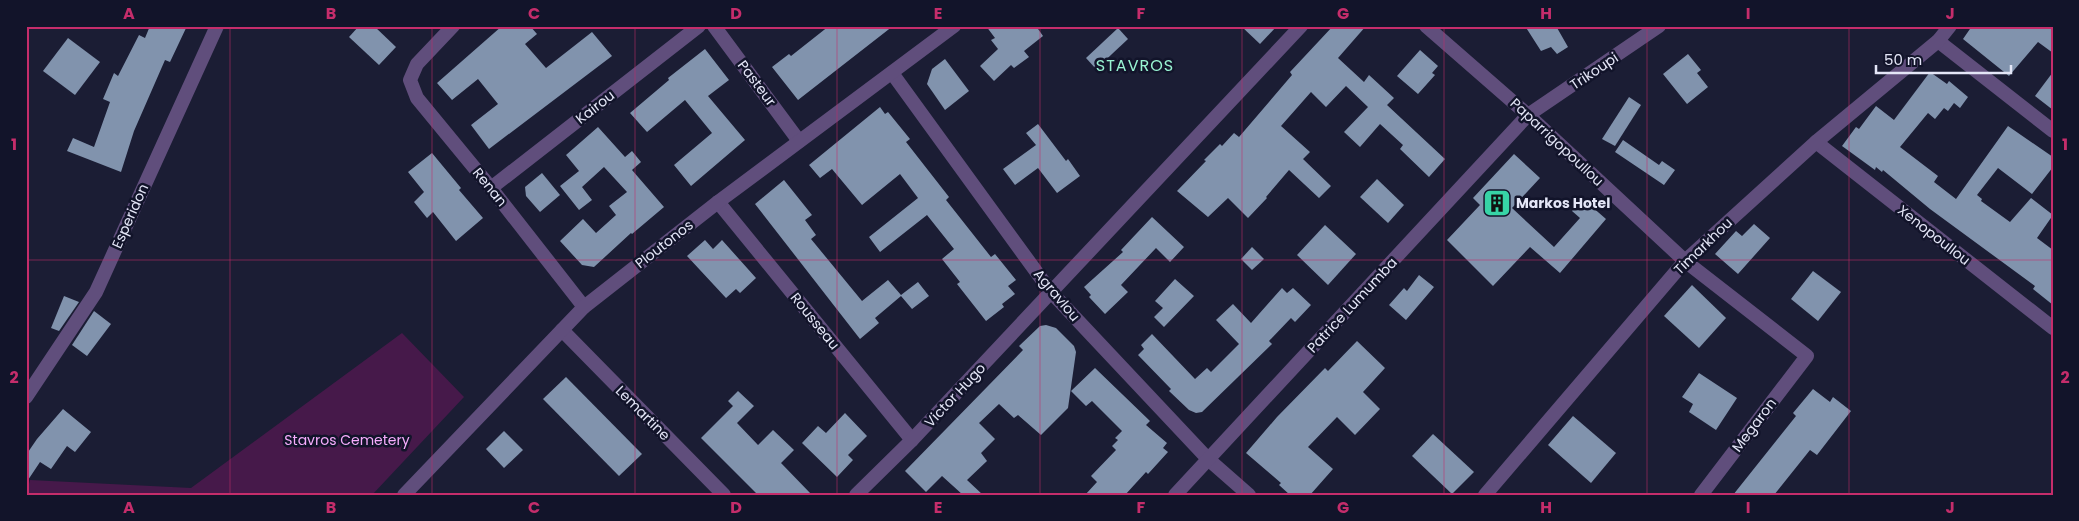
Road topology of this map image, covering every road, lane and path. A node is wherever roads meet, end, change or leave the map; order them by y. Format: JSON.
{"nodes":[{"id":1,"x":217,"y":26,"type":"edge"},
{"id":2,"x":453,"y":26,"type":"edge"},
{"id":3,"x":699,"y":26,"type":"edge"},
{"id":4,"x":714,"y":26,"type":"edge"},
{"id":5,"x":954,"y":26,"type":"edge"},
{"id":6,"x":1301,"y":26,"type":"edge"},
{"id":7,"x":1426,"y":26,"type":"edge"},
{"id":8,"x":1659,"y":26,"type":"edge"},
{"id":9,"x":1950,"y":26,"type":"edge"},
{"id":10,"x":1938,"y":41,"type":"junction"},
{"id":11,"x":892,"y":73,"type":"junction"},
{"id":12,"x":1528,"y":115,"type":"junction"},
{"id":13,"x":2053,"y":131,"type":"edge"},
{"id":14,"x":799,"y":141,"type":"junction"},
{"id":15,"x":1816,"y":142,"type":"junction"},
{"id":16,"x":491,"y":188,"type":"junction"},
{"id":17,"x":718,"y":202,"type":"junction"},
{"id":18,"x":1685,"y":261,"type":"junction"},
{"id":19,"x":1051,"y":292,"type":"junction"},
{"id":20,"x":584,"y":307,"type":"junction"},
{"id":21,"x":2053,"y":328,"type":"edge"},
{"id":22,"x":562,"y":330,"type":"junction"},
{"id":23,"x":1807,"y":356,"type":"joint"},
{"id":24,"x":26,"y":396,"type":"edge"},
{"id":25,"x":912,"y":440,"type":"junction"},
{"id":26,"x":1208,"y":459,"type":"junction"},
{"id":27,"x":1487,"y":494,"type":"edge"},
{"id":28,"x":404,"y":495,"type":"edge"},
{"id":29,"x":724,"y":495,"type":"edge"},
{"id":30,"x":856,"y":495,"type":"edge"},
{"id":31,"x":1175,"y":495,"type":"edge"},
{"id":32,"x":1249,"y":495,"type":"edge"},
{"id":33,"x":1700,"y":495,"type":"edge"}],
"edges":[{"from":1,"to":24,"type":"street","name":"Esperidon"},
{"from":2,"to":16,"type":"street","name":"Renan"},
{"from":3,"to":16,"type":"street","name":"Kairou"},
{"from":4,"to":14,"type":"street","name":"Pasteur"},
{"from":5,"to":11,"type":"street","name":"Ploutonos"},
{"from":6,"to":19,"type":"street","name":"Victor Hugo"},
{"from":7,"to":12,"type":"street","name":"Paparrigopoullou"},
{"from":8,"to":12,"type":"street","name":"Trikoupi"},
{"from":9,"to":10,"type":"street","name":"Timarkhou"},
{"from":10,"to":13,"type":"street"},
{"from":10,"to":15,"type":"street","name":"Timarkhou"},
{"from":11,"to":14,"type":"street","name":"Ploutonos"},
{"from":11,"to":19,"type":"street","name":"Agravlou"},
{"from":12,"to":18,"type":"street","name":"Paparrigopoullou"},
{"from":12,"to":26,"type":"street","name":"Patrice Lumumba"},
{"from":14,"to":17,"type":"street","name":"Ploutonos"},
{"from":15,"to":18,"type":"street","name":"Timarkhou"},
{"from":15,"to":21,"type":"street","name":"Xenopoullou"},
{"from":16,"to":20,"type":"street","name":"Renan"},
{"from":17,"to":20,"type":"street","name":"Ploutonos"},
{"from":17,"to":25,"type":"street","name":"Rousseau"},
{"from":18,"to":23,"type":"street","name":"Paparrigopoullou"},
{"from":18,"to":27,"type":"street","name":"Timarkhou"},
{"from":19,"to":25,"type":"street","name":"Victor Hugo"},
{"from":19,"to":26,"type":"street","name":"Agravlou"},
{"from":20,"to":22,"type":"street","name":"Ploutonos"},
{"from":22,"to":28,"type":"street","name":"Ploutonos"},
{"from":22,"to":29,"type":"street","name":"Lemartine"},
{"from":23,"to":33,"type":"street","name":"Megaron"},
{"from":25,"to":30,"type":"street","name":"Victor Hugo"},
{"from":26,"to":31,"type":"street","name":"Patrice Lumumba"},
{"from":26,"to":32,"type":"street","name":"Agravlou"}]}
